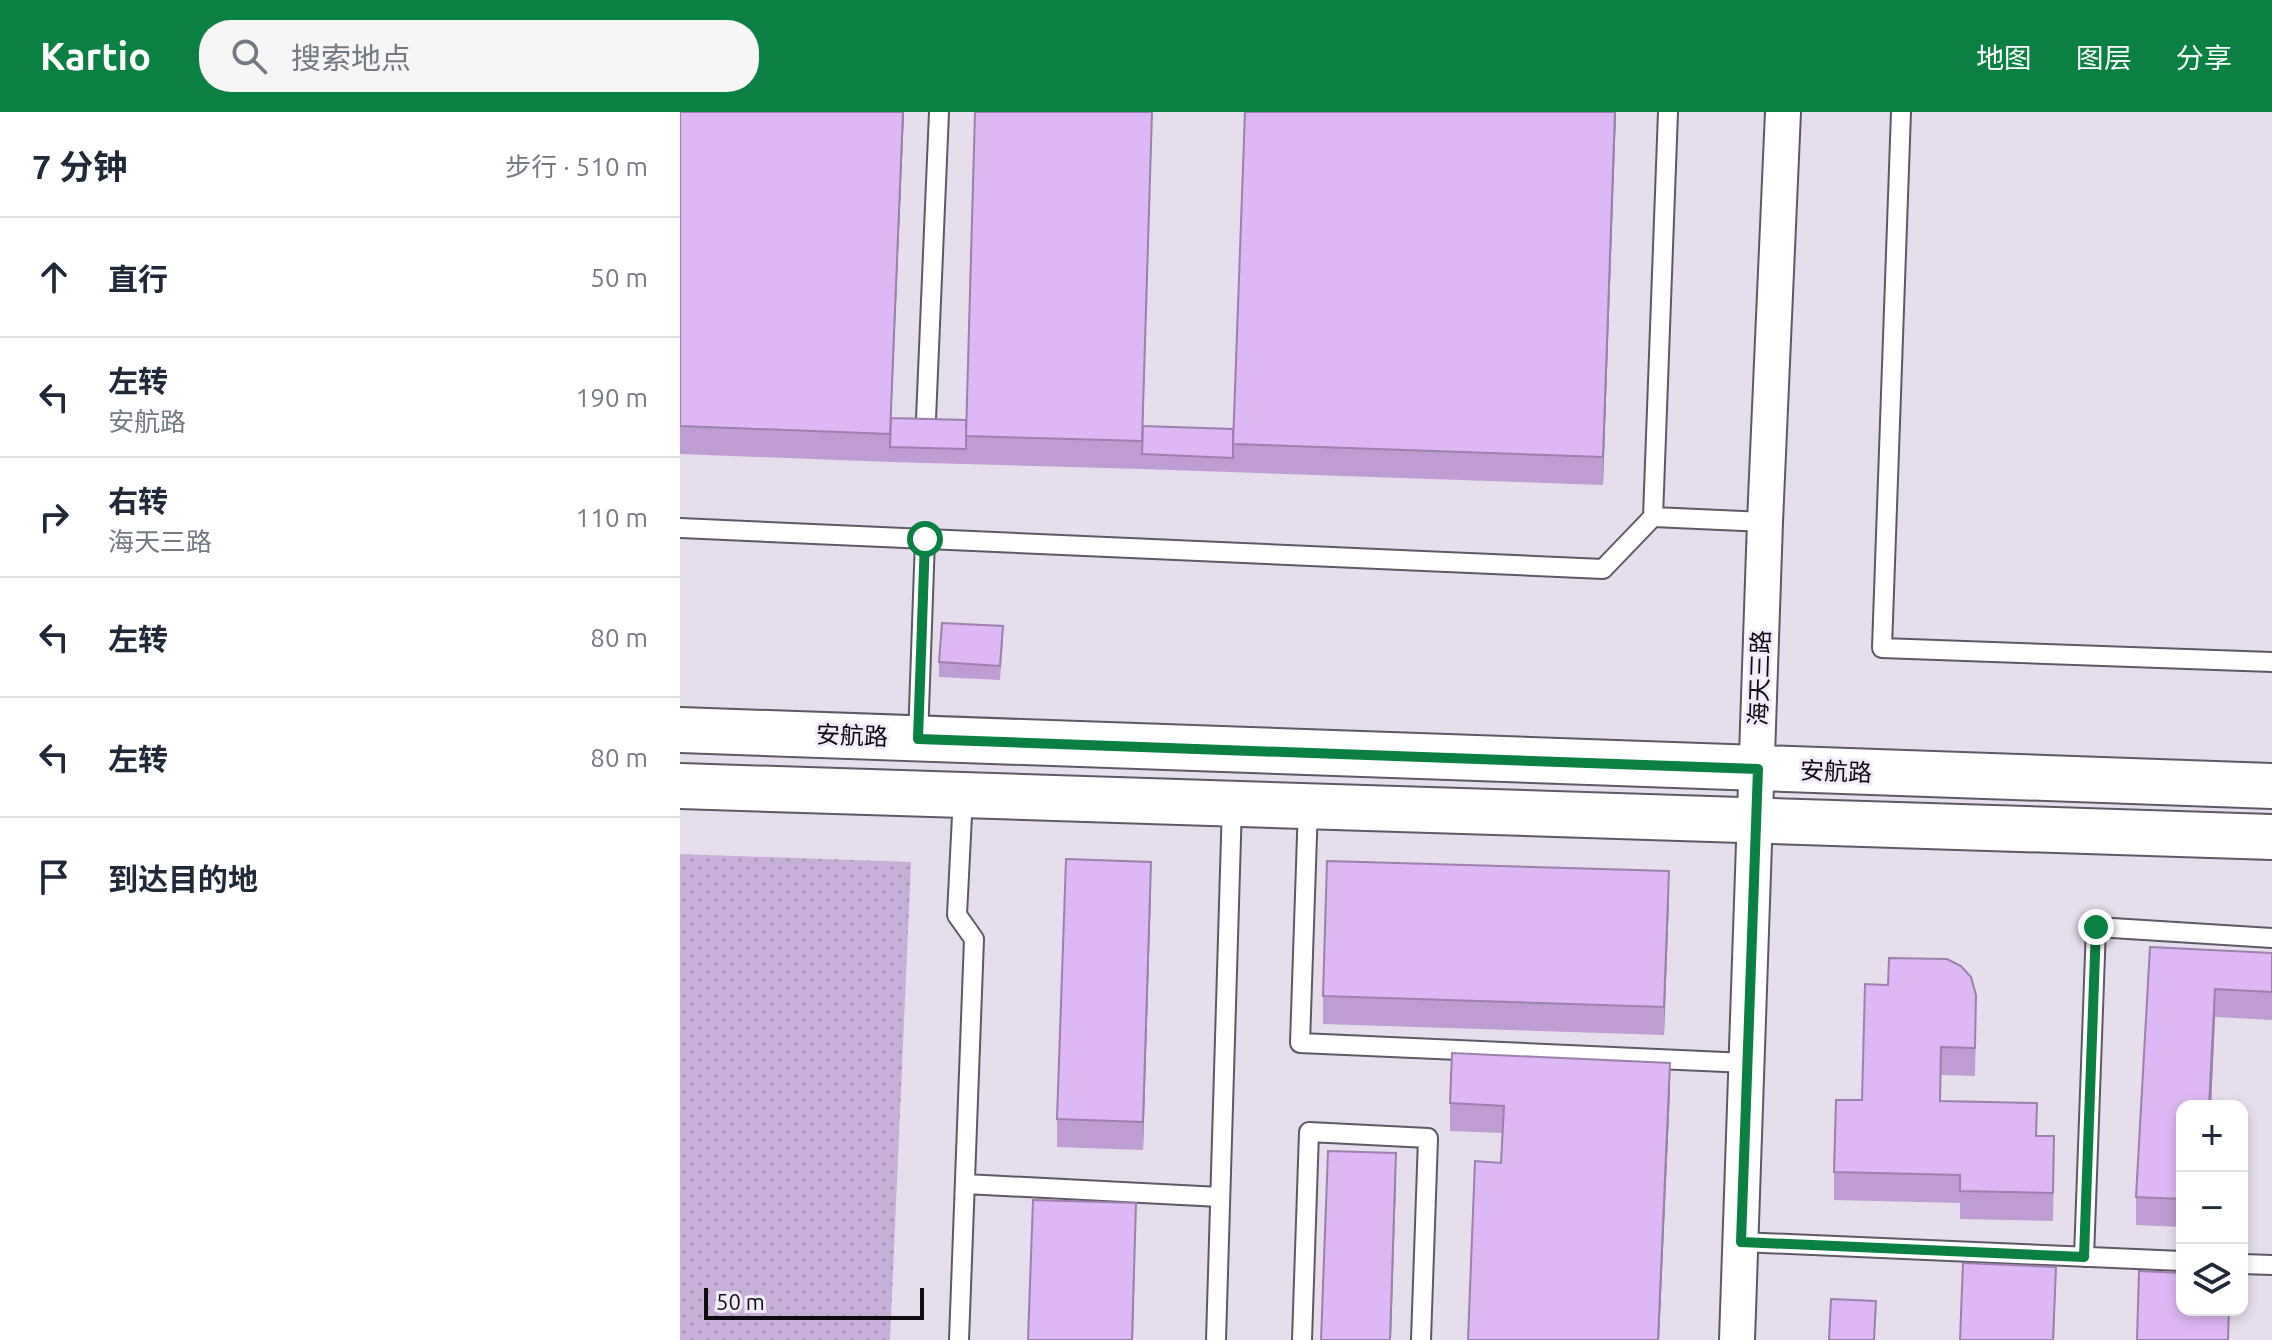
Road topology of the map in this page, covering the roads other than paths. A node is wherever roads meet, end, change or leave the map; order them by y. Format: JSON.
{"nodes":[{"id":1,"x":939,"y":112,"type":"edge"},
{"id":2,"x":1668,"y":112,"type":"edge"},
{"id":3,"x":1783,"y":112,"type":"edge"},
{"id":4,"x":1901,"y":112,"type":"edge"},
{"id":5,"x":926,"y":419,"type":"edge"},
{"id":6,"x":1653,"y":517,"type":"junction"},
{"id":7,"x":1765,"y":522,"type":"junction"},
{"id":8,"x":680,"y":528,"type":"edge"},
{"id":9,"x":925,"y":539,"type":"junction"},
{"id":10,"x":2272,"y":662,"type":"edge"},
{"id":11,"x":680,"y":730,"type":"edge"},
{"id":12,"x":918,"y":739,"type":"junction"},
{"id":13,"x":1758,"y":769,"type":"junction"},
{"id":14,"x":680,"y":786,"type":"edge"},
{"id":15,"x":2272,"y":786,"type":"edge"},
{"id":16,"x":963,"y":796,"type":"junction"},
{"id":17,"x":1232,"y":804,"type":"junction"},
{"id":18,"x":1308,"y":806,"type":"junction"},
{"id":19,"x":1756,"y":820,"type":"junction"},
{"id":20,"x":2272,"y":837,"type":"edge"},
{"id":21,"x":2272,"y":938,"type":"edge"},
{"id":22,"x":1747,"y":1063,"type":"junction"},
{"id":23,"x":965,"y":1184,"type":"junction"},
{"id":24,"x":1220,"y":1197,"type":"junction"},
{"id":25,"x":1741,"y":1242,"type":"junction"},
{"id":26,"x":2084,"y":1257,"type":"junction"},
{"id":27,"x":2176,"y":1261,"type":"edge"},
{"id":28,"x":2248,"y":1264,"type":"edge"},
{"id":29,"x":2272,"y":1265,"type":"edge"},
{"id":30,"x":959,"y":1340,"type":"edge"},
{"id":31,"x":1216,"y":1340,"type":"edge"},
{"id":32,"x":1302,"y":1340,"type":"edge"},
{"id":33,"x":1421,"y":1340,"type":"edge"},
{"id":34,"x":1737,"y":1340,"type":"edge"}],
"edges":[{"from":1,"to":5,"type":"lane"},
{"from":2,"to":6,"type":"lane"},
{"from":3,"to":7,"type":"street","name":"海天三路"},
{"from":4,"to":10,"type":"lane"},
{"from":6,"to":7,"type":"lane"},
{"from":6,"to":9,"type":"lane"},
{"from":7,"to":13,"type":"street","name":"海天三路"},
{"from":8,"to":9,"type":"lane"},
{"from":9,"to":12,"type":"lane"},
{"from":11,"to":12,"type":"street","name":"安航路"},
{"from":12,"to":13,"type":"street","name":"安航路"},
{"from":13,"to":15,"type":"street","name":"安航路"},
{"from":13,"to":19,"type":"street","name":"海天三路"},
{"from":14,"to":16,"type":"street"},
{"from":16,"to":17,"type":"street"},
{"from":16,"to":23,"type":"lane"},
{"from":17,"to":18,"type":"street"},
{"from":17,"to":24,"type":"lane"},
{"from":18,"to":19,"type":"street"},
{"from":18,"to":22,"type":"lane"},
{"from":19,"to":20,"type":"street"},
{"from":19,"to":22,"type":"street","name":"海天三路"},
{"from":21,"to":26,"type":"lane"},
{"from":22,"to":25,"type":"street","name":"海天三路"},
{"from":23,"to":24,"type":"lane"},
{"from":23,"to":30,"type":"lane"},
{"from":24,"to":31,"type":"lane"},
{"from":25,"to":26,"type":"lane"},
{"from":25,"to":34,"type":"street","name":"海天三路"},
{"from":26,"to":27,"type":"lane"},
{"from":28,"to":29,"type":"lane"},
{"from":32,"to":33,"type":"lane"}]}
